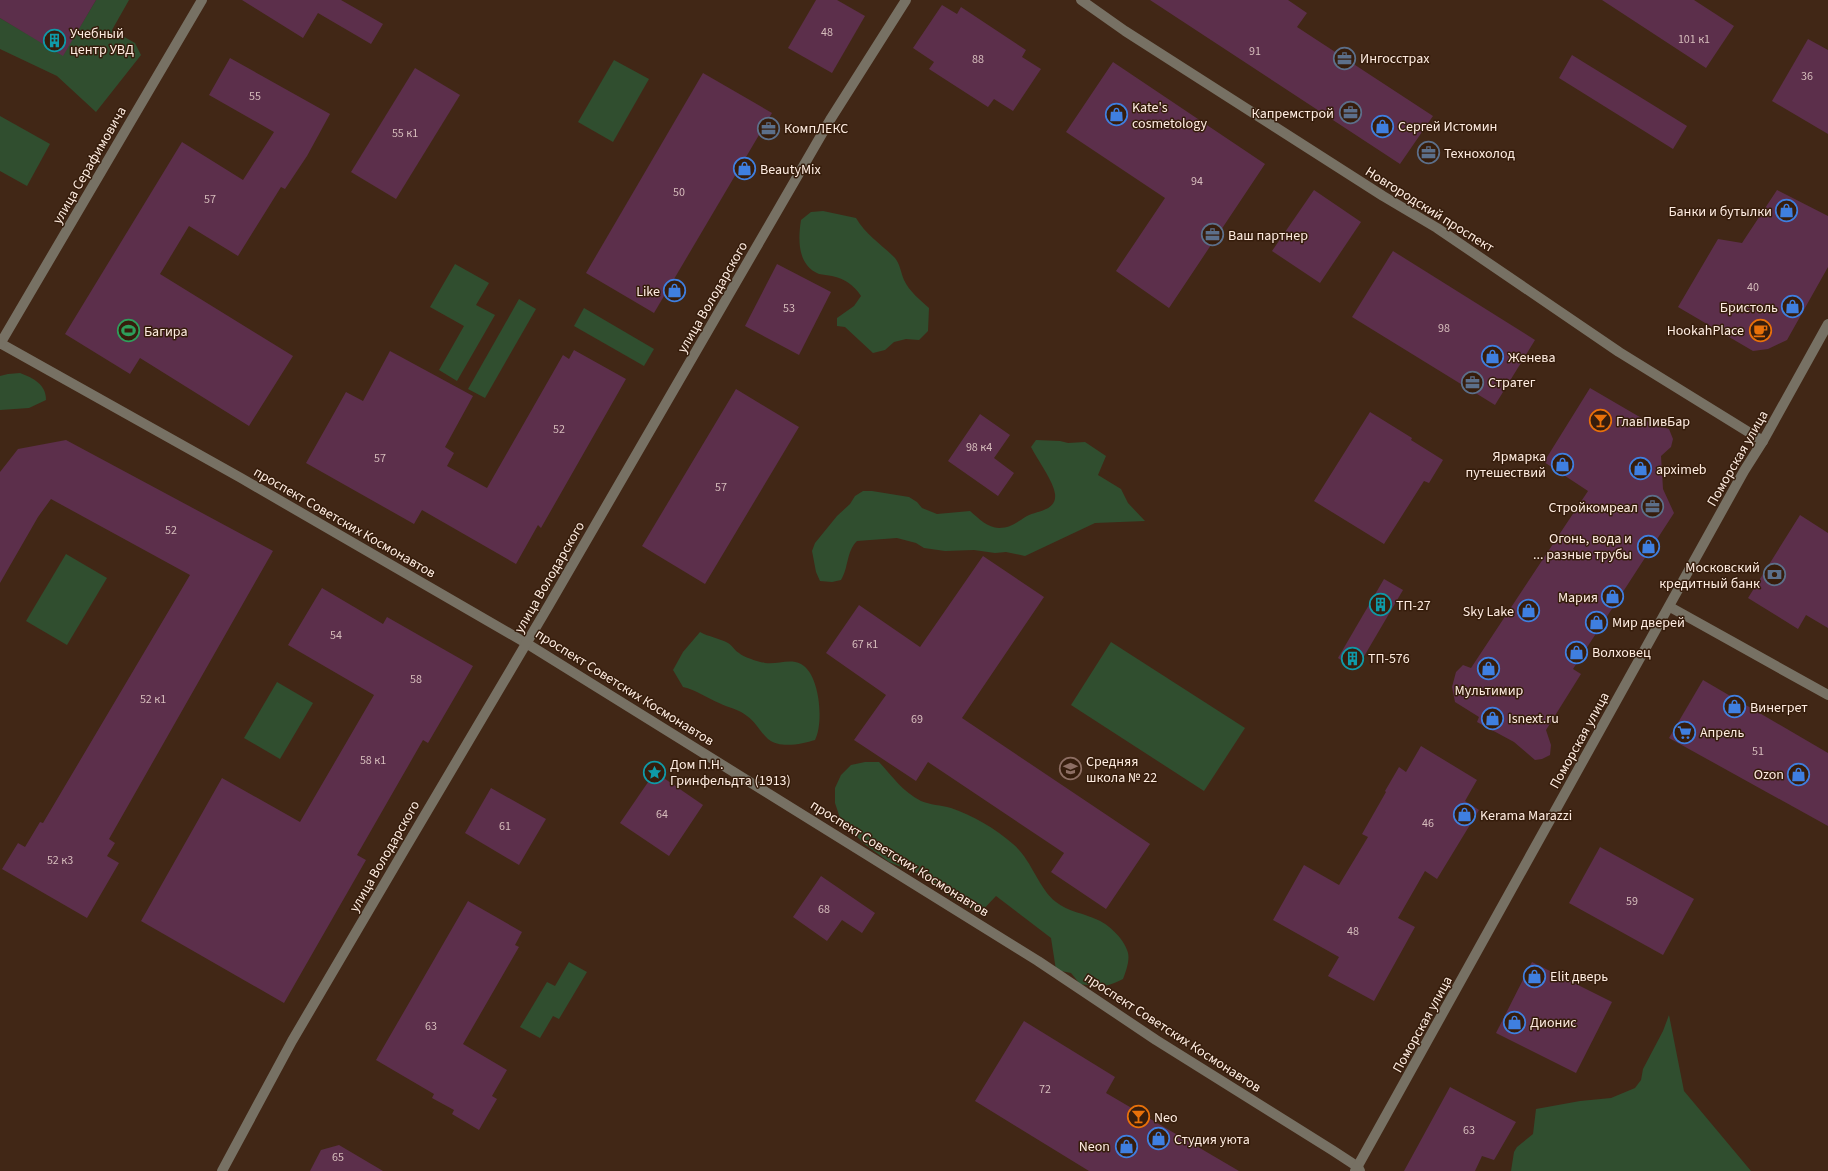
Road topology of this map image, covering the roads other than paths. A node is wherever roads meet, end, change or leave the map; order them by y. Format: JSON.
{"nodes":[{"id":1,"x":202,"y":0,"type":"edge"},
{"id":2,"x":906,"y":0,"type":"edge"},
{"id":3,"x":1081,"y":0,"type":"edge"},
{"id":4,"x":1828,"y":324,"type":"edge"},
{"id":5,"x":0,"y":343,"type":"edge"},
{"id":6,"x":1763,"y":441,"type":"junction"},
{"id":7,"x":1670,"y":607,"type":"junction"},
{"id":8,"x":526,"y":643,"type":"junction"},
{"id":9,"x":1828,"y":695,"type":"edge"},
{"id":10,"x":1358,"y":1170,"type":"edge"},
{"id":11,"x":222,"y":1171,"type":"edge"}],
"edges":[{"from":1,"to":5,"type":"street","name":"улица Серафимовича"},
{"from":2,"to":8,"type":"street","name":"улица Володарского"},
{"from":3,"to":6,"type":"street","name":"Новгородский проспект"},
{"from":4,"to":6,"type":"street","name":"Поморская улица"},
{"from":5,"to":8,"type":"street","name":"проспект Советских Космонавтов"},
{"from":6,"to":7,"type":"street","name":"Поморская улица"},
{"from":7,"to":9,"type":"street"},
{"from":7,"to":10,"type":"street","name":"Поморская улица"},
{"from":8,"to":10,"type":"street","name":"проспект Советских Космонавтов"},
{"from":8,"to":11,"type":"street","name":"улица Володарского"}]}
